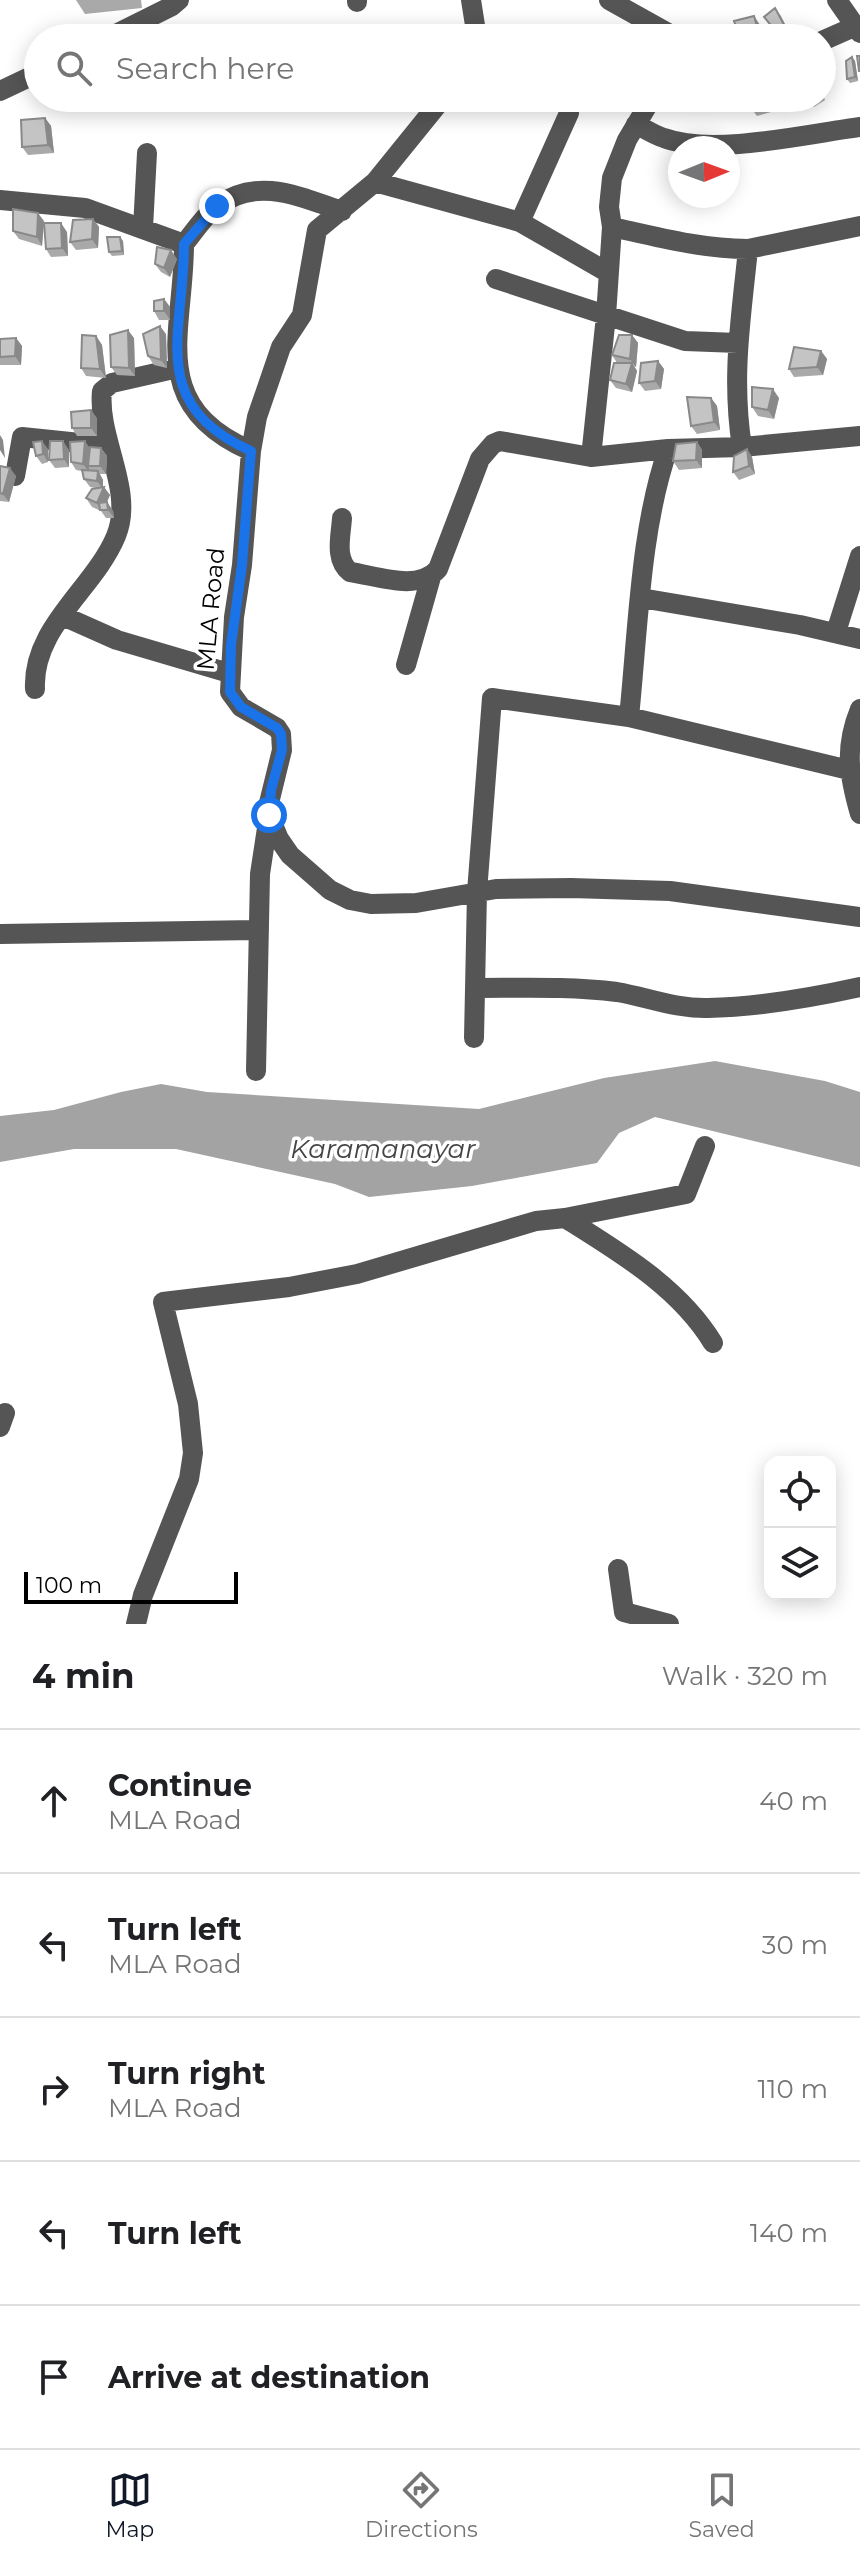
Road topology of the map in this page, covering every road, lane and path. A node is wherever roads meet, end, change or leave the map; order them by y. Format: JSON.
{"nodes":[{"id":1,"x":179,"y":0,"type":"edge"},
{"id":2,"x":471,"y":0,"type":"edge"},
{"id":3,"x":609,"y":0,"type":"edge"},
{"id":4,"x":837,"y":0,"type":"edge"},
{"id":5,"x":136,"y":24,"type":"edge"},
{"id":6,"x":475,"y":24,"type":"edge"},
{"id":7,"x":652,"y":24,"type":"edge"},
{"id":8,"x":858,"y":30,"type":"edge"},
{"id":9,"x":836,"y":37,"type":"edge"},
{"id":10,"x":24,"y":80,"type":"edge"},
{"id":11,"x":0,"y":91,"type":"edge"},
{"id":12,"x":432,"y":112,"type":"edge"},
{"id":13,"x":643,"y":112,"type":"edge"},
{"id":14,"x":569,"y":113,"type":"dead end"},
{"id":15,"x":636,"y":124,"type":"junction"},
{"id":16,"x":860,"y":127,"type":"edge"},
{"id":17,"x":147,"y":153,"type":"dead end"},
{"id":18,"x":375,"y":182,"type":"junction"},
{"id":19,"x":1,"y":207,"type":"edge"},
{"id":20,"x":342,"y":211,"type":"junction"},
{"id":21,"x":520,"y":222,"type":"junction"},
{"id":22,"x":860,"y":226,"type":"edge"},
{"id":23,"x":612,"y":227,"type":"junction"},
{"id":24,"x":143,"y":228,"type":"junction"},
{"id":25,"x":184,"y":244,"type":"junction"},
{"id":26,"x":748,"y":249,"type":"junction"},
{"id":27,"x":607,"y":272,"type":"junction"},
{"id":28,"x":496,"y":279,"type":"dead end"},
{"id":29,"x":606,"y":316,"type":"junction"},
{"id":30,"x":738,"y":343,"type":"junction"},
{"id":31,"x":178,"y":368,"type":"junction"},
{"id":32,"x":860,"y":436,"type":"edge"},
{"id":33,"x":109,"y":446,"type":"junction"},
{"id":34,"x":742,"y":447,"type":"junction"},
{"id":35,"x":668,"y":449,"type":"junction"},
{"id":36,"x":251,"y":451,"type":"junction"},
{"id":37,"x":591,"y":457,"type":"junction"},
{"id":38,"x":15,"y":476,"type":"dead end"},
{"id":39,"x":342,"y":518,"type":"dead end"},
{"id":40,"x":860,"y":556,"type":"edge"},
{"id":41,"x":431,"y":577,"type":"junction"},
{"id":42,"x":641,"y":598,"type":"junction"},
{"id":43,"x":63,"y":616,"type":"junction"},
{"id":44,"x":836,"y":632,"type":"junction"},
{"id":45,"x":860,"y":639,"type":"edge"},
{"id":46,"x":406,"y":665,"type":"dead end"},
{"id":47,"x":229,"y":673,"type":"junction"},
{"id":48,"x":35,"y":689,"type":"dead end"},
{"id":49,"x":860,"y":695,"type":"edge"},
{"id":50,"x":860,"y":710,"type":"edge"},
{"id":51,"x":629,"y":717,"type":"junction"},
{"id":52,"x":849,"y":770,"type":"junction"},
{"id":53,"x":860,"y":814,"type":"edge"},
{"id":54,"x":269,"y":815,"type":"junction"},
{"id":55,"x":477,"y":892,"type":"junction"},
{"id":56,"x":860,"y":917,"type":"edge"},
{"id":57,"x":259,"y":930,"type":"junction"},
{"id":58,"x":0,"y":934,"type":"edge"},
{"id":59,"x":860,"y":987,"type":"edge"},
{"id":60,"x":475,"y":988,"type":"junction"},
{"id":61,"x":474,"y":1038,"type":"dead end"},
{"id":62,"x":256,"y":1071,"type":"dead end"},
{"id":63,"x":705,"y":1146,"type":"dead end"},
{"id":64,"x":565,"y":1218,"type":"junction"},
{"id":65,"x":713,"y":1343,"type":"dead end"},
{"id":66,"x":618,"y":1569,"type":"dead end"},
{"id":67,"x":136,"y":1624,"type":"edge"},
{"id":68,"x":669,"y":1624,"type":"edge"}],
"edges":[{"from":1,"to":5,"type":"street"},
{"from":2,"to":6,"type":"street"},
{"from":3,"to":7,"type":"street"},
{"from":4,"to":8,"type":"street"},
{"from":8,"to":9,"type":"street"},
{"from":10,"to":11,"type":"street"},
{"from":12,"to":18,"type":"street","name":"MLA Road"},
{"from":13,"to":15,"type":"street"},
{"from":14,"to":21,"type":"street"},
{"from":15,"to":16,"type":"street"},
{"from":15,"to":23,"type":"street"},
{"from":17,"to":24,"type":"street"},
{"from":18,"to":20,"type":"street","name":"MLA Road"},
{"from":18,"to":21,"type":"street"},
{"from":19,"to":24,"type":"street"},
{"from":20,"to":25,"type":"street"},
{"from":20,"to":36,"type":"street","name":"MLA Road"},
{"from":21,"to":27,"type":"street"},
{"from":22,"to":26,"type":"street"},
{"from":23,"to":26,"type":"street"},
{"from":23,"to":27,"type":"street"},
{"from":24,"to":25,"type":"street"},
{"from":25,"to":31,"type":"street"},
{"from":26,"to":30,"type":"street"},
{"from":27,"to":29,"type":"street"},
{"from":28,"to":29,"type":"street"},
{"from":29,"to":30,"type":"street"},
{"from":29,"to":37,"type":"street"},
{"from":30,"to":34,"type":"street"},
{"from":31,"to":33,"type":"street"},
{"from":31,"to":36,"type":"street"},
{"from":32,"to":34,"type":"street"},
{"from":33,"to":38,"type":"street"},
{"from":33,"to":43,"type":"street"},
{"from":34,"to":35,"type":"street"},
{"from":35,"to":37,"type":"street"},
{"from":35,"to":42,"type":"street"},
{"from":36,"to":47,"type":"street","name":"MLA Road"},
{"from":37,"to":41,"type":"street"},
{"from":39,"to":41,"type":"street"},
{"from":40,"to":44,"type":"street"},
{"from":41,"to":46,"type":"street"},
{"from":42,"to":44,"type":"street"},
{"from":42,"to":51,"type":"street"},
{"from":43,"to":47,"type":"street"},
{"from":43,"to":48,"type":"street"},
{"from":44,"to":45,"type":"street"},
{"from":47,"to":54,"type":"street","name":"MLA Road"},
{"from":49,"to":50,"type":"street"},
{"from":50,"to":52,"type":"street"},
{"from":51,"to":52,"type":"street"},
{"from":51,"to":55,"type":"street"},
{"from":52,"to":53,"type":"street"},
{"from":54,"to":55,"type":"street"},
{"from":54,"to":57,"type":"street"},
{"from":55,"to":56,"type":"street"},
{"from":55,"to":60,"type":"street"},
{"from":57,"to":58,"type":"street"},
{"from":57,"to":62,"type":"street"},
{"from":59,"to":60,"type":"street"},
{"from":60,"to":61,"type":"street"},
{"from":63,"to":64,"type":"street"},
{"from":64,"to":65,"type":"street"},
{"from":64,"to":67,"type":"street"},
{"from":66,"to":68,"type":"street"}]}
